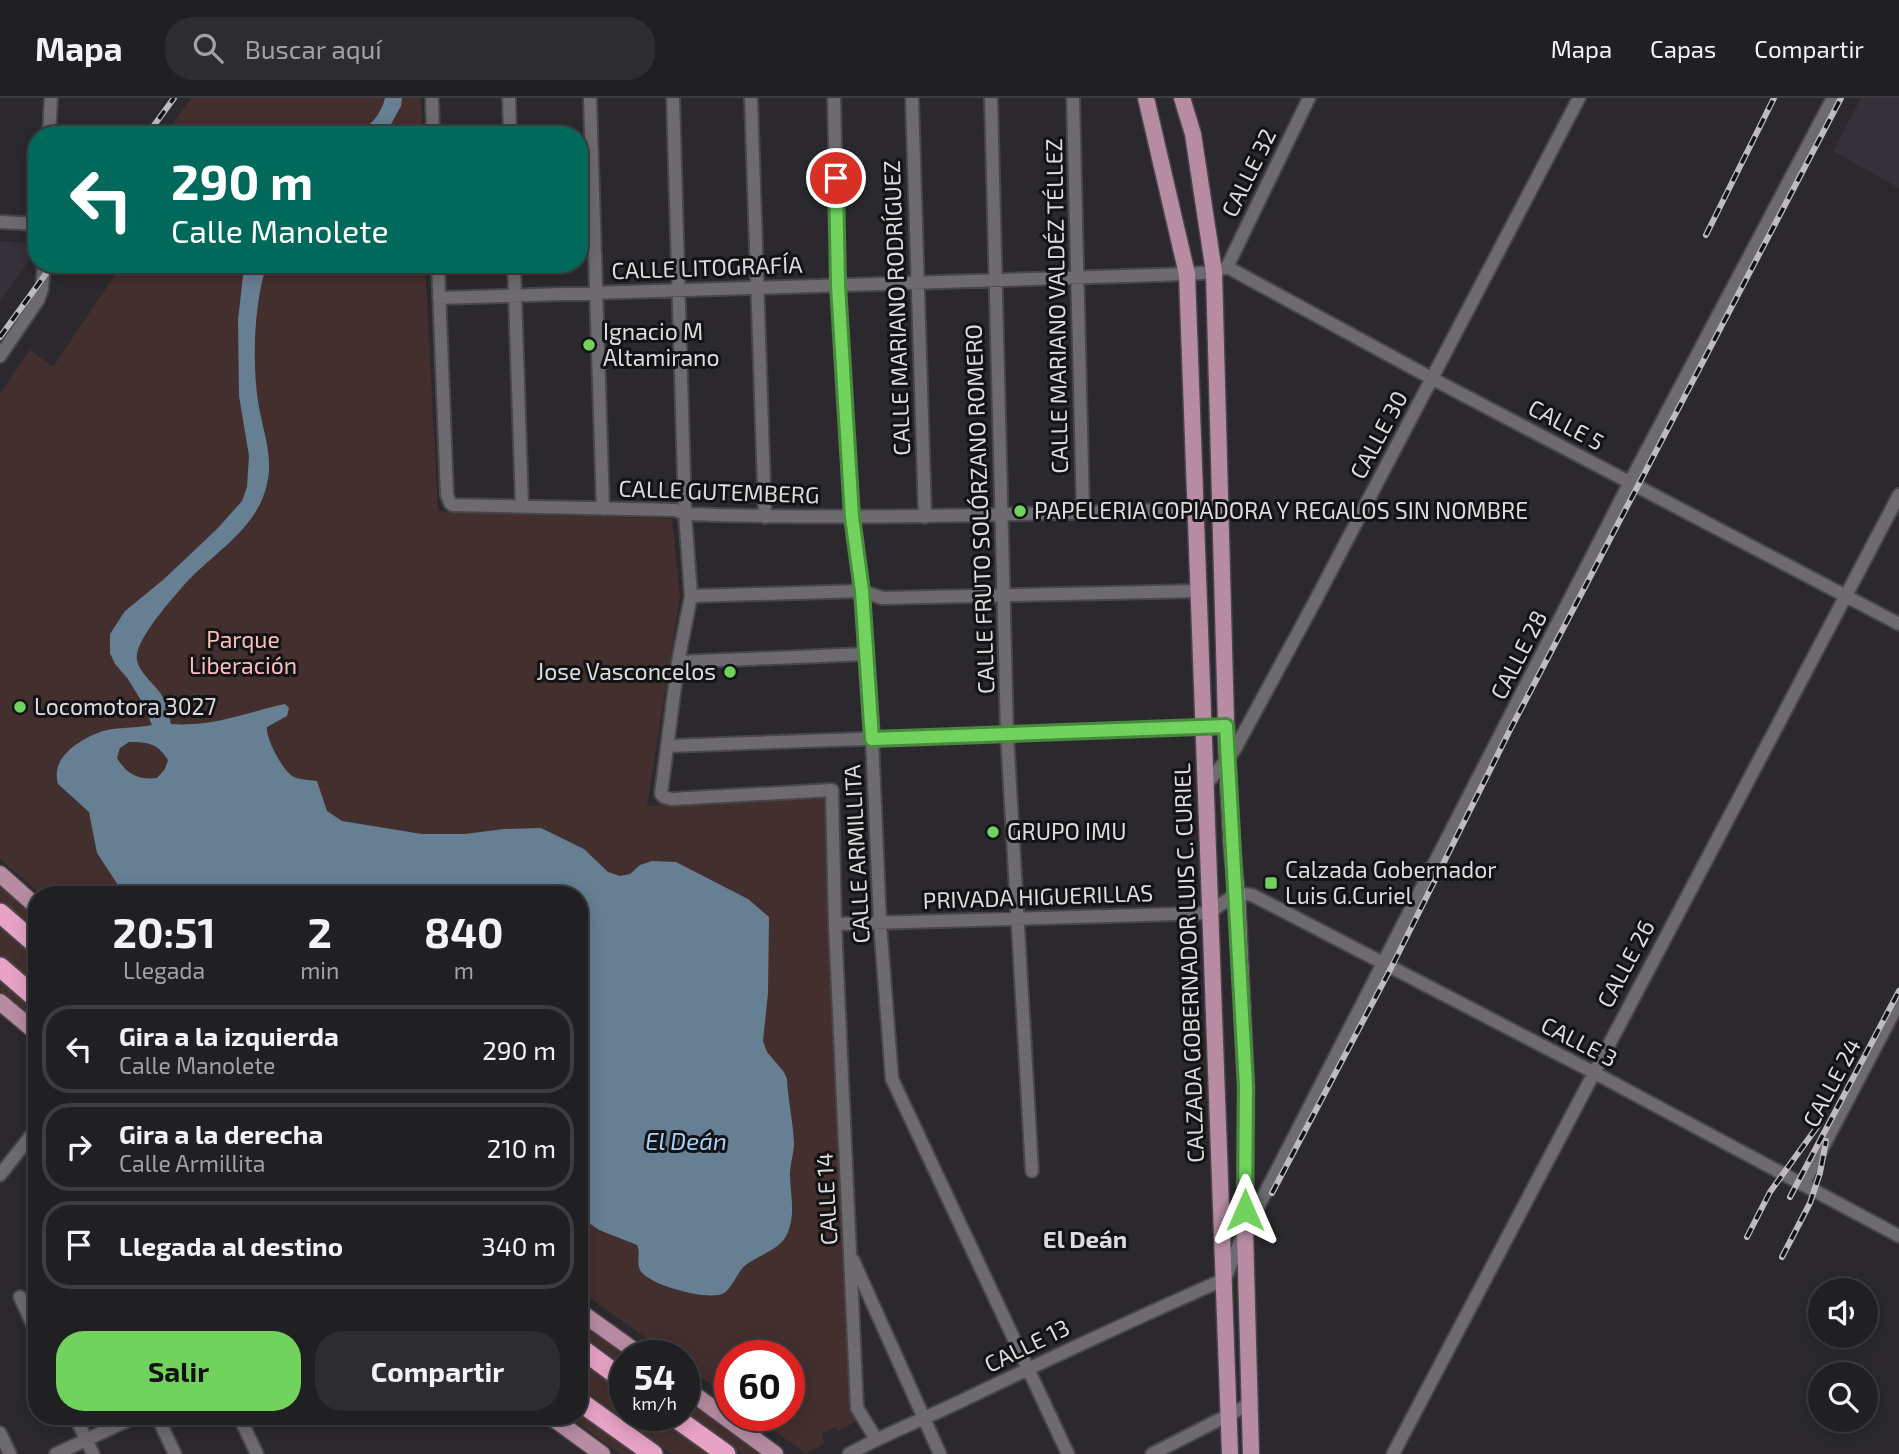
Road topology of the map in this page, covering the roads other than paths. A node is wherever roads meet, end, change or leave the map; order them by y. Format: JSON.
{"nodes":[{"id":1,"x":51,"y":98,"type":"edge"},
{"id":2,"x":432,"y":98,"type":"edge"},
{"id":3,"x":509,"y":98,"type":"edge"},
{"id":4,"x":590,"y":98,"type":"edge"},
{"id":5,"x":673,"y":98,"type":"edge"},
{"id":6,"x":751,"y":98,"type":"edge"},
{"id":7,"x":834,"y":98,"type":"edge"},
{"id":8,"x":912,"y":98,"type":"edge"},
{"id":9,"x":991,"y":98,"type":"edge"},
{"id":10,"x":1073,"y":98,"type":"edge"},
{"id":11,"x":1146,"y":98,"type":"edge"},
{"id":12,"x":1182,"y":98,"type":"edge"},
{"id":13,"x":1309,"y":98,"type":"edge"},
{"id":14,"x":1579,"y":98,"type":"edge"},
{"id":15,"x":1833,"y":98,"type":"edge"},
{"id":16,"x":49,"y":126,"type":"edge"},
{"id":17,"x":433,"y":126,"type":"edge"},
{"id":18,"x":510,"y":126,"type":"edge"},
{"id":19,"x":0,"y":222,"type":"edge"},
{"id":20,"x":28,"y":224,"type":"edge"},
{"id":21,"x":1221,"y":269,"type":"junction"},
{"id":22,"x":43,"y":273,"type":"edge"},
{"id":23,"x":438,"y":273,"type":"edge"},
{"id":24,"x":514,"y":273,"type":"edge"},
{"id":25,"x":1187,"y":274,"type":"junction"},
{"id":26,"x":1077,"y":277,"type":"junction"},
{"id":27,"x":995,"y":280,"type":"junction"},
{"id":28,"x":917,"y":282,"type":"junction"},
{"id":29,"x":838,"y":285,"type":"junction"},
{"id":30,"x":757,"y":288,"type":"junction"},
{"id":31,"x":678,"y":290,"type":"junction"},
{"id":32,"x":596,"y":293,"type":"junction"},
{"id":33,"x":515,"y":296,"type":"junction"},
{"id":34,"x":439,"y":298,"type":"junction"},
{"id":35,"x":0,"y":356,"type":"edge"},
{"id":36,"x":1433,"y":379,"type":"junction"},
{"id":37,"x":1630,"y":482,"type":"junction"},
{"id":38,"x":1899,"y":495,"type":"edge"},
{"id":39,"x":522,"y":507,"type":"junction"},
{"id":40,"x":603,"y":509,"type":"junction"},
{"id":41,"x":1196,"y":509,"type":"junction"},
{"id":42,"x":1083,"y":512,"type":"junction"},
{"id":43,"x":685,"y":514,"type":"junction"},
{"id":44,"x":1001,"y":514,"type":"junction"},
{"id":45,"x":765,"y":517,"type":"junction"},
{"id":46,"x":852,"y":517,"type":"junction"},
{"id":47,"x":925,"y":517,"type":"junction"},
{"id":48,"x":862,"y":591,"type":"junction"},
{"id":49,"x":1198,"y":591,"type":"junction"},
{"id":50,"x":1004,"y":594,"type":"junction"},
{"id":51,"x":1844,"y":595,"type":"junction"},
{"id":52,"x":691,"y":596,"type":"junction"},
{"id":53,"x":1899,"y":624,"type":"edge"},
{"id":54,"x":866,"y":654,"type":"junction"},
{"id":55,"x":678,"y":662,"type":"junction"},
{"id":56,"x":1204,"y":726,"type":"junction"},
{"id":57,"x":1226,"y":726,"type":"junction"},
{"id":58,"x":1007,"y":734,"type":"junction"},
{"id":59,"x":872,"y":739,"type":"junction"},
{"id":60,"x":667,"y":746,"type":"junction"},
{"id":61,"x":1227,"y":760,"type":"junction"},
{"id":62,"x":1205,"y":786,"type":"junction"},
{"id":63,"x":0,"y":874,"type":"edge"},
{"id":64,"x":1237,"y":895,"type":"junction"},
{"id":65,"x":28,"y":899,"type":"edge"},
{"id":66,"x":0,"y":913,"type":"edge"},
{"id":67,"x":1210,"y":913,"type":"junction"},
{"id":68,"x":1018,"y":918,"type":"junction"},
{"id":69,"x":835,"y":923,"type":"junction"},
{"id":70,"x":880,"y":923,"type":"junction"},
{"id":71,"x":28,"y":937,"type":"edge"},
{"id":72,"x":1384,"y":964,"type":"junction"},
{"id":73,"x":4,"y":970,"type":"edge"},
{"id":74,"x":28,"y":991,"type":"edge"},
{"id":75,"x":28,"y":997,"type":"edge"},
{"id":76,"x":0,"y":1002,"type":"edge"},
{"id":77,"x":1899,"y":1002,"type":"edge"},
{"id":78,"x":28,"y":1025,"type":"edge"},
{"id":79,"x":1593,"y":1072,"type":"junction"},
{"id":80,"x":28,"y":1139,"type":"edge"},
{"id":81,"x":1032,"y":1171,"type":"dead end"},
{"id":82,"x":0,"y":1175,"type":"edge"},
{"id":83,"x":1803,"y":1185,"type":"junction"},
{"id":84,"x":1245,"y":1232,"type":"junction"},
{"id":85,"x":1899,"y":1236,"type":"edge"},
{"id":86,"x":850,"y":1254,"type":"junction"},
{"id":87,"x":1225,"y":1279,"type":"junction"},
{"id":88,"x":20,"y":1297,"type":"dead end"},
{"id":89,"x":28,"y":1314,"type":"edge"},
{"id":90,"x":588,"y":1317,"type":"edge"},
{"id":91,"x":620,"y":1340,"type":"edge"},
{"id":92,"x":588,"y":1354,"type":"edge"},
{"id":93,"x":1028,"y":1369,"type":"junction"},
{"id":94,"x":609,"y":1370,"type":"edge"},
{"id":95,"x":700,"y":1399,"type":"edge"},
{"id":96,"x":1250,"y":1404,"type":"junction"},
{"id":97,"x":588,"y":1407,"type":"edge"},
{"id":98,"x":1228,"y":1415,"type":"junction"},
{"id":99,"x":924,"y":1419,"type":"junction"},
{"id":100,"x":79,"y":1425,"type":"edge"},
{"id":101,"x":118,"y":1425,"type":"edge"},
{"id":102,"x":161,"y":1425,"type":"edge"},
{"id":103,"x":243,"y":1425,"type":"edge"},
{"id":104,"x":562,"y":1425,"type":"edge"},
{"id":105,"x":694,"y":1431,"type":"edge"},
{"id":106,"x":0,"y":1433,"type":"edge"},
{"id":107,"x":876,"y":1439,"type":"junction"},
{"id":108,"x":86,"y":1440,"type":"junction"},
{"id":109,"x":10,"y":1454,"type":"edge"},
{"id":110,"x":56,"y":1454,"type":"edge"},
{"id":111,"x":93,"y":1454,"type":"edge"},
{"id":112,"x":175,"y":1454,"type":"edge"},
{"id":113,"x":257,"y":1454,"type":"edge"},
{"id":114,"x":602,"y":1454,"type":"edge"},
{"id":115,"x":653,"y":1454,"type":"edge"},
{"id":116,"x":726,"y":1454,"type":"edge"},
{"id":117,"x":775,"y":1454,"type":"edge"},
{"id":118,"x":849,"y":1454,"type":"edge"},
{"id":119,"x":940,"y":1454,"type":"edge"},
{"id":120,"x":1068,"y":1454,"type":"edge"},
{"id":121,"x":1152,"y":1454,"type":"edge"},
{"id":122,"x":1230,"y":1454,"type":"edge"},
{"id":123,"x":1251,"y":1454,"type":"edge"},
{"id":124,"x":1392,"y":1454,"type":"edge"}],
"edges":[{"from":1,"to":16,"type":"street"},
{"from":2,"to":17,"type":"street"},
{"from":3,"to":18,"type":"street"},
{"from":4,"to":32,"type":"street"},
{"from":5,"to":31,"type":"street"},
{"from":6,"to":30,"type":"street"},
{"from":7,"to":29,"type":"street","name":"CALLE ARMILLITA"},
{"from":8,"to":28,"type":"street","name":"CALLE MARIANO RODRÍGUEZ"},
{"from":9,"to":27,"type":"street","name":"CALLE FRUTO SOLÓRZANO ROMERO"},
{"from":10,"to":26,"type":"street","name":"CALLE MARIANO VALDÉZ TÉLLEZ"},
{"from":11,"to":25,"type":"main road","name":"CALZADA GOBERNADOR LUIS C. CURIEL"},
{"from":12,"to":21,"type":"main road","name":"CALZADA GOBERNADOR LUIS C. CURIEL"},
{"from":13,"to":21,"type":"street","name":"CALLE 32"},
{"from":14,"to":36,"type":"street","name":"CALLE 30"},
{"from":15,"to":37,"type":"street","name":"CALLE 28"},
{"from":19,"to":20,"type":"street"},
{"from":21,"to":25,"type":"street","name":"CALLE LITOGRAFÍA"},
{"from":21,"to":36,"type":"street","name":"CALLE 5"},
{"from":21,"to":57,"type":"main road","name":"CALZADA GOBERNADOR LUIS C. CURIEL"},
{"from":22,"to":35,"type":"street"},
{"from":23,"to":34,"type":"street"},
{"from":24,"to":33,"type":"street"},
{"from":25,"to":26,"type":"street","name":"CALLE LITOGRAFÍA"},
{"from":25,"to":41,"type":"main road","name":"CALZADA GOBERNADOR LUIS C. CURIEL"},
{"from":26,"to":27,"type":"street","name":"CALLE LITOGRAFÍA"},
{"from":26,"to":42,"type":"street","name":"CALLE MARIANO VALDÉZ TÉLLEZ"},
{"from":27,"to":28,"type":"street","name":"CALLE LITOGRAFÍA"},
{"from":27,"to":44,"type":"street","name":"CALLE FRUTO SOLÓRZANO ROMERO"},
{"from":28,"to":29,"type":"street","name":"CALLE LITOGRAFÍA"},
{"from":28,"to":47,"type":"street","name":"CALLE MARIANO RODRÍGUEZ"},
{"from":29,"to":30,"type":"street","name":"CALLE LITOGRAFÍA"},
{"from":29,"to":46,"type":"street","name":"CALLE ARMILLITA"},
{"from":30,"to":31,"type":"street","name":"CALLE LITOGRAFÍA"},
{"from":30,"to":45,"type":"street"},
{"from":31,"to":32,"type":"street","name":"CALLE LITOGRAFÍA"},
{"from":31,"to":43,"type":"street"},
{"from":32,"to":33,"type":"street","name":"CALLE LITOGRAFÍA"},
{"from":32,"to":40,"type":"street"},
{"from":33,"to":34,"type":"street","name":"CALLE LITOGRAFÍA"},
{"from":33,"to":39,"type":"street"},
{"from":34,"to":39,"type":"street","name":"CALLE GUTEMBERG"},
{"from":36,"to":37,"type":"street","name":"CALLE 5"},
{"from":36,"to":61,"type":"street","name":"CALLE 30"},
{"from":37,"to":51,"type":"street","name":"CALLE 5"},
{"from":37,"to":72,"type":"street","name":"CALLE 28"},
{"from":38,"to":51,"type":"street","name":"CALLE 26"},
{"from":39,"to":40,"type":"street","name":"CALLE GUTEMBERG"},
{"from":40,"to":43,"type":"street","name":"CALLE GUTEMBERG"},
{"from":41,"to":42,"type":"street","name":"CALLE GUTEMBERG"},
{"from":41,"to":49,"type":"main road","name":"CALZADA GOBERNADOR LUIS C. CURIEL"},
{"from":42,"to":44,"type":"street","name":"CALLE GUTEMBERG"},
{"from":43,"to":45,"type":"street","name":"CALLE GUTEMBERG"},
{"from":43,"to":52,"type":"street"},
{"from":44,"to":47,"type":"street","name":"CALLE GUTEMBERG"},
{"from":44,"to":50,"type":"street","name":"CALLE FRUTO SOLÓRZANO ROMERO"},
{"from":45,"to":46,"type":"street","name":"CALLE GUTEMBERG"},
{"from":46,"to":47,"type":"street","name":"CALLE GUTEMBERG"},
{"from":46,"to":48,"type":"street","name":"CALLE ARMILLITA"},
{"from":48,"to":50,"type":"street"},
{"from":48,"to":52,"type":"street"},
{"from":48,"to":54,"type":"street","name":"CALLE ARMILLITA"},
{"from":49,"to":50,"type":"street"},
{"from":49,"to":56,"type":"main road","name":"CALZADA GOBERNADOR LUIS C. CURIEL"},
{"from":50,"to":58,"type":"street","name":"CALLE FRUTO SOLÓRZANO ROMERO"},
{"from":51,"to":53,"type":"street","name":"CALLE 5"},
{"from":51,"to":79,"type":"street","name":"CALLE 26"},
{"from":52,"to":55,"type":"street"},
{"from":54,"to":55,"type":"street"},
{"from":54,"to":59,"type":"street","name":"CALLE ARMILLITA"},
{"from":55,"to":60,"type":"street"},
{"from":56,"to":57,"type":"street"},
{"from":56,"to":58,"type":"street"},
{"from":56,"to":62,"type":"main road","name":"CALZADA GOBERNADOR LUIS C. CURIEL"},
{"from":57,"to":61,"type":"main road","name":"CALZADA GOBERNADOR LUIS C. CURIEL"},
{"from":58,"to":59,"type":"street"},
{"from":58,"to":68,"type":"street","name":"CALLE FRUTO SOLÓRZANO ROMERO"},
{"from":59,"to":60,"type":"street"},
{"from":59,"to":70,"type":"street","name":"CALLE ARMILLITA"},
{"from":60,"to":69,"type":"street","name":"CALLE 14"},
{"from":61,"to":62,"type":"street","name":"CALLE 30"},
{"from":61,"to":64,"type":"main road","name":"CALZADA GOBERNADOR LUIS C. CURIEL"},
{"from":62,"to":67,"type":"main road","name":"CALZADA GOBERNADOR LUIS C. CURIEL"},
{"from":63,"to":65,"type":"main road"},
{"from":64,"to":67,"type":"street"},
{"from":64,"to":72,"type":"street","name":"CALLE 3"},
{"from":64,"to":84,"type":"main road","name":"CALZADA GOBERNADOR LUIS C. CURIEL"},
{"from":66,"to":71,"type":"highway"},
{"from":67,"to":68,"type":"street","name":"PRIVADA HIGUERILLAS"},
{"from":67,"to":87,"type":"main road","name":"CALZADA GOBERNADOR LUIS C. CURIEL"},
{"from":68,"to":70,"type":"street","name":"PRIVADA HIGUERILLAS"},
{"from":68,"to":81,"type":"street","name":"CALLE FRUTO SOLÓRZANO ROMERO"},
{"from":69,"to":70,"type":"street","name":"PRIVADA HIGUERILLAS"},
{"from":69,"to":86,"type":"street","name":"CALLE 14"},
{"from":70,"to":93,"type":"street","name":"CALLE ARMILLITA"},
{"from":72,"to":79,"type":"street","name":"CALLE 3"},
{"from":72,"to":84,"type":"street","name":"CALLE 28"},
{"from":73,"to":74,"type":"highway"},
{"from":73,"to":75,"type":"highway"},
{"from":76,"to":78,"type":"main road"},
{"from":77,"to":83,"type":"street","name":"CALLE 24"},
{"from":79,"to":83,"type":"street","name":"CALLE 3"},
{"from":79,"to":124,"type":"street","name":"CALLE 26"},
{"from":80,"to":82,"type":"street"},
{"from":83,"to":85,"type":"street","name":"CALLE 3"},
{"from":84,"to":87,"type":"street","name":"CALLE 28"},
{"from":84,"to":96,"type":"main road","name":"CALZADA GOBERNADOR LUIS C. CURIEL"},
{"from":86,"to":99,"type":"street","name":"CALLE 14"},
{"from":86,"to":107,"type":"street"},
{"from":87,"to":93,"type":"street","name":"CALLE 13"},
{"from":87,"to":98,"type":"main road","name":"CALZADA GOBERNADOR LUIS C. CURIEL"},
{"from":88,"to":89,"type":"street"},
{"from":90,"to":91,"type":"main road"},
{"from":92,"to":94,"type":"highway"},
{"from":93,"to":99,"type":"street","name":"CALLE 13"},
{"from":93,"to":120,"type":"street","name":"CALLE ARMILLITA"},
{"from":95,"to":117,"type":"main road"},
{"from":96,"to":98,"type":"street"},
{"from":96,"to":123,"type":"main road","name":"CALZADA GOBERNADOR LUIS C. CURIEL"},
{"from":97,"to":115,"type":"highway"},
{"from":98,"to":121,"type":"street"},
{"from":98,"to":122,"type":"main road","name":"CALZADA GOBERNADOR LUIS C. CURIEL"},
{"from":99,"to":107,"type":"street","name":"CALLE 13"},
{"from":99,"to":119,"type":"street","name":"CALLE 14"},
{"from":100,"to":108,"type":"street"},
{"from":101,"to":108,"type":"street"},
{"from":102,"to":112,"type":"street"},
{"from":103,"to":113,"type":"street"},
{"from":104,"to":114,"type":"main road"},
{"from":105,"to":116,"type":"highway"},
{"from":106,"to":109,"type":"street"},
{"from":107,"to":118,"type":"street","name":"CALLE 13"},
{"from":108,"to":110,"type":"street"},
{"from":108,"to":111,"type":"street"}]}
